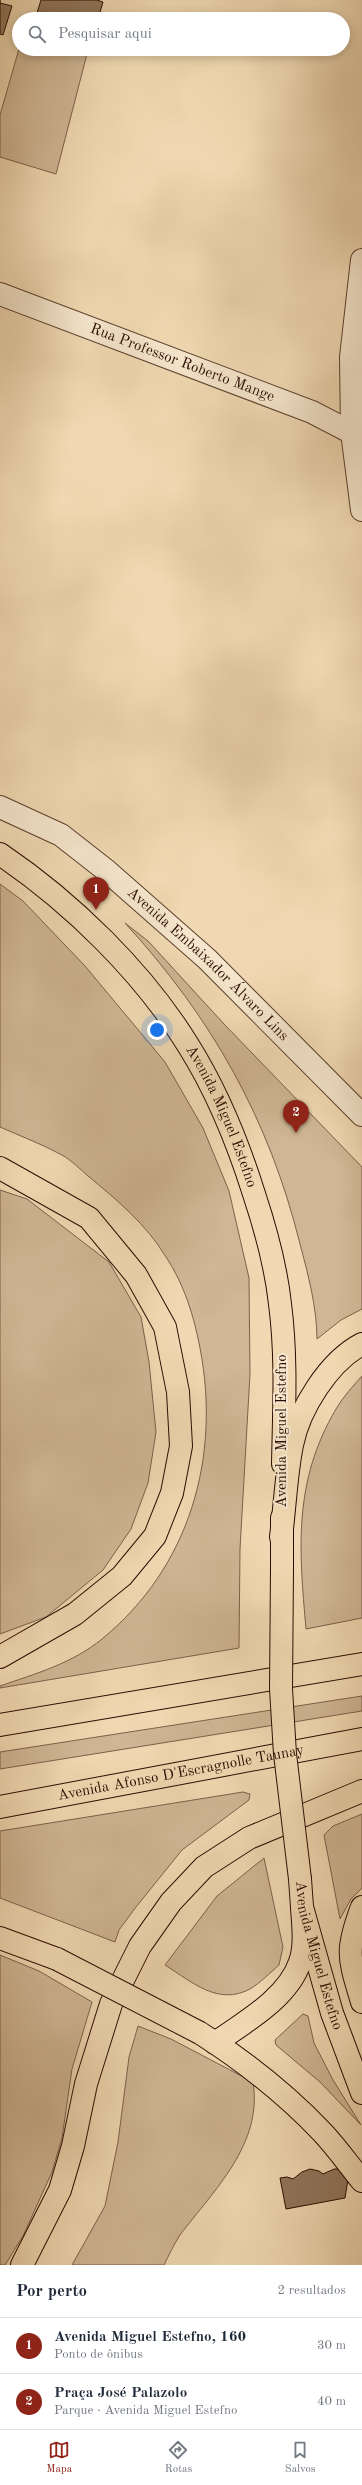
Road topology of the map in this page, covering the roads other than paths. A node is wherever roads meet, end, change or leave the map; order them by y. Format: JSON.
{"nodes":[{"id":1,"x":362,"y":260,"type":"edge"},
{"id":2,"x":0,"y":294,"type":"edge"},
{"id":3,"x":357,"y":435,"type":"edge"},
{"id":4,"x":362,"y":510,"type":"edge"},
{"id":5,"x":0,"y":807,"type":"edge"},
{"id":6,"x":0,"y":854,"type":"edge"},
{"id":7,"x":360,"y":1111,"type":"edge"},
{"id":8,"x":0,"y":1168,"type":"edge"},
{"id":9,"x":362,"y":1344,"type":"edge"},
{"id":10,"x":281,"y":1537,"type":"junction"},
{"id":11,"x":0,"y":1657,"type":"edge"},
{"id":12,"x":362,"y":1664,"type":"edge"},
{"id":13,"x":0,"y":1725,"type":"edge"},
{"id":14,"x":362,"y":1739,"type":"edge"},
{"id":15,"x":362,"y":1791,"type":"edge"},
{"id":16,"x":0,"y":1807,"type":"edge"},
{"id":17,"x":302,"y":1907,"type":"junction"},
{"id":18,"x":362,"y":1907,"type":"edge"},
{"id":19,"x":0,"y":1938,"type":"edge"},
{"id":20,"x":362,"y":2002,"type":"edge"},
{"id":21,"x":208,"y":2038,"type":"junction"},
{"id":22,"x":362,"y":2093,"type":"edge"},
{"id":23,"x":362,"y":2181,"type":"edge"},
{"id":24,"x":22,"y":2265,"type":"edge"}],
"edges":[{"from":1,"to":3,"type":"street"},
{"from":2,"to":3,"type":"street","name":"Rua Professor Roberto Mange"},
{"from":3,"to":4,"type":"street"},
{"from":5,"to":7,"type":"street","name":"Avenida Embaixador Álvaro Lins"},
{"from":6,"to":10,"type":"main road","name":"Avenida Miguel Estefno"},
{"from":8,"to":11,"type":"main road"},
{"from":9,"to":10,"type":"main road"},
{"from":10,"to":17,"type":"main road","name":"Avenida Miguel Estefno","bridge":true},
{"from":12,"to":13,"type":"main road"},
{"from":14,"to":16,"type":"main road","name":"Avenida Afonso D'Escragnolle Taunay"},
{"from":15,"to":24,"type":"main road"},
{"from":17,"to":21,"type":"main road"},
{"from":17,"to":22,"type":"main road","name":"Avenida Miguel Estefno"},
{"from":18,"to":20,"type":"main road"},
{"from":19,"to":21,"type":"main road","bridge":true},
{"from":21,"to":23,"type":"main road"}]}
